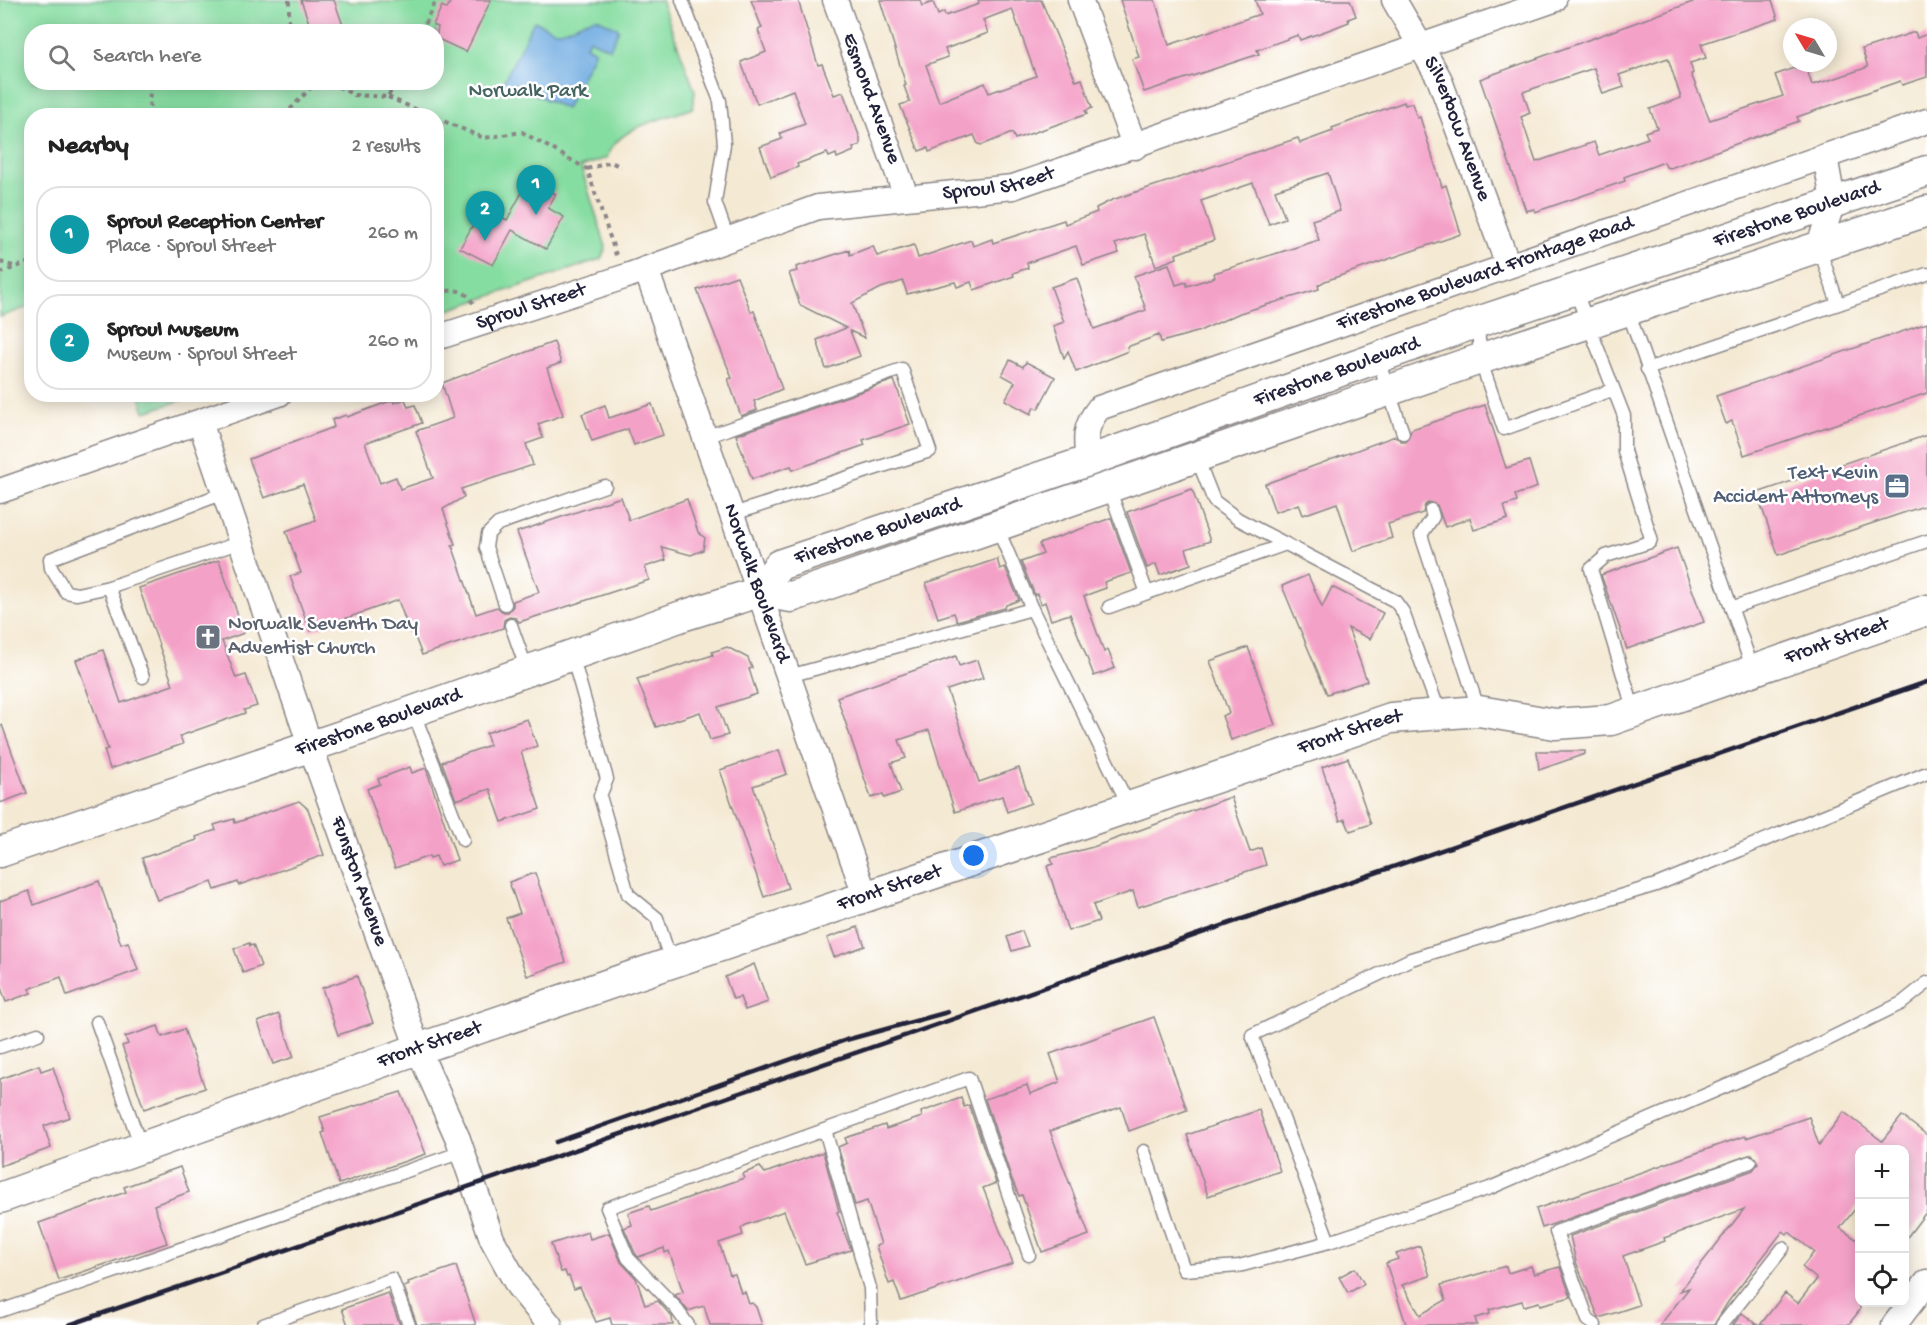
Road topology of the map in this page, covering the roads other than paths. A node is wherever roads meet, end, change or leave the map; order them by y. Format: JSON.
{"nodes":[{"id":1,"x":682,"y":0,"type":"edge"},
{"id":2,"x":835,"y":0,"type":"edge"},
{"id":3,"x":1080,"y":0,"type":"edge"},
{"id":4,"x":1394,"y":0,"type":"edge"},
{"id":5,"x":1554,"y":0,"type":"edge"},
{"id":6,"x":1420,"y":46,"type":"junction"},
{"id":7,"x":1927,"y":121,"type":"edge"},
{"id":8,"x":1135,"y":147,"type":"junction"},
{"id":9,"x":1825,"y":156,"type":"junction"},
{"id":10,"x":1927,"y":171,"type":"edge"},
{"id":11,"x":906,"y":196,"type":"junction"},
{"id":12,"x":1833,"y":201,"type":"junction"},
{"id":13,"x":1927,"y":211,"type":"edge"},
{"id":14,"x":728,"y":239,"type":"junction"},
{"id":15,"x":1819,"y":246,"type":"junction"},
{"id":16,"x":1508,"y":265,"type":"junction"},
{"id":17,"x":646,"y":269,"type":"junction"},
{"id":18,"x":1927,"y":274,"type":"edge"},
{"id":19,"x":1575,"y":290,"type":"junction"},
{"id":20,"x":1838,"y":304,"type":"junction"},
{"id":21,"x":1628,"y":310,"type":"junction"},
{"id":22,"x":1478,"y":322,"type":"junction"},
{"id":23,"x":1586,"y":324,"type":"junction"},
{"id":24,"x":444,"y":336,"type":"edge"},
{"id":25,"x":1480,"y":358,"type":"junction"},
{"id":26,"x":1378,"y":360,"type":"junction"},
{"id":27,"x":1647,"y":369,"type":"junction"},
{"id":28,"x":1612,"y":390,"type":"junction"},
{"id":29,"x":1389,"y":392,"type":"junction"},
{"id":30,"x":256,"y":402,"type":"edge"},
{"id":31,"x":200,"y":422,"type":"junction"},
{"id":32,"x":1403,"y":433,"type":"dead end"},
{"id":33,"x":705,"y":437,"type":"junction"},
{"id":34,"x":1197,"y":458,"type":"junction"},
{"id":35,"x":1088,"y":461,"type":"junction"},
{"id":36,"x":605,"y":486,"type":"dead end"},
{"id":37,"x":1109,"y":488,"type":"junction"},
{"id":38,"x":0,"y":491,"type":"edge"},
{"id":39,"x":224,"y":493,"type":"junction"},
{"id":40,"x":1431,"y":510,"type":"dead end"},
{"id":41,"x":733,"y":514,"type":"junction"},
{"id":42,"x":997,"y":527,"type":"junction"},
{"id":43,"x":1927,"y":541,"type":"edge"},
{"id":44,"x":241,"y":542,"type":"junction"},
{"id":45,"x":1286,"y":544,"type":"junction"},
{"id":46,"x":109,"y":587,"type":"junction"},
{"id":47,"x":759,"y":592,"type":"junction"},
{"id":48,"x":1147,"y":593,"type":"junction"},
{"id":49,"x":505,"y":604,"type":"dead end"},
{"id":50,"x":1109,"y":607,"type":"dead end"},
{"id":51,"x":1731,"y":608,"type":"junction"},
{"id":52,"x":1032,"y":609,"type":"junction"},
{"id":53,"x":1927,"y":610,"type":"edge"},
{"id":54,"x":511,"y":625,"type":"dead end"},
{"id":55,"x":572,"y":656,"type":"junction"},
{"id":56,"x":1753,"y":670,"type":"junction"},
{"id":57,"x":528,"y":671,"type":"junction"},
{"id":58,"x":789,"y":676,"type":"junction"},
{"id":59,"x":143,"y":677,"type":"dead end"},
{"id":60,"x":413,"y":711,"type":"junction"},
{"id":61,"x":1479,"y":711,"type":"junction"},
{"id":62,"x":1634,"y":711,"type":"junction"},
{"id":63,"x":1440,"y":714,"type":"junction"},
{"id":64,"x":309,"y":745,"type":"junction"},
{"id":65,"x":1927,"y":773,"type":"edge"},
{"id":66,"x":1129,"y":806,"type":"junction"},
{"id":67,"x":464,"y":840,"type":"dead end"},
{"id":68,"x":0,"y":852,"type":"edge"},
{"id":69,"x":866,"y":898,"type":"junction"},
{"id":70,"x":671,"y":962,"type":"junction"},
{"id":71,"x":1927,"y":983,"type":"edge"},
{"id":72,"x":97,"y":1022,"type":"dead end"},
{"id":73,"x":38,"y":1034,"type":"dead end"},
{"id":74,"x":0,"y":1047,"type":"edge"},
{"id":75,"x":418,"y":1049,"type":"junction"},
{"id":76,"x":825,"y":1130,"type":"junction"},
{"id":77,"x":141,"y":1147,"type":"junction"},
{"id":78,"x":1144,"y":1151,"type":"dead end"},
{"id":79,"x":462,"y":1152,"type":"junction"},
{"id":80,"x":1750,"y":1162,"type":"dead end"},
{"id":81,"x":0,"y":1198,"type":"edge"},
{"id":82,"x":1329,"y":1242,"type":"junction"},
{"id":83,"x":1784,"y":1248,"type":"dead end"},
{"id":84,"x":1029,"y":1255,"type":"dead end"},
{"id":85,"x":1927,"y":1282,"type":"edge"},
{"id":86,"x":0,"y":1311,"type":"edge"},
{"id":87,"x":1588,"y":1323,"type":"edge"},
{"id":88,"x":263,"y":1325,"type":"edge"},
{"id":89,"x":409,"y":1325,"type":"edge"},
{"id":90,"x":550,"y":1325,"type":"edge"},
{"id":91,"x":688,"y":1325,"type":"edge"},
{"id":92,"x":871,"y":1325,"type":"edge"},
{"id":93,"x":1722,"y":1325,"type":"edge"},
{"id":94,"x":1894,"y":1325,"type":"edge"}],
"edges":[{"from":1,"to":14,"type":"lane"},
{"from":2,"to":11,"type":"street","name":"Esmond Avenue"},
{"from":3,"to":8,"type":"street"},
{"from":4,"to":6,"type":"street","name":"Silverbow Avenue"},
{"from":5,"to":6,"type":"street","name":"Sproul Street"},
{"from":6,"to":8,"type":"street","name":"Sproul Street"},
{"from":6,"to":16,"type":"street","name":"Silverbow Avenue"},
{"from":7,"to":9,"type":"street","name":"Firestone Boulevard Frontage Road"},
{"from":8,"to":11,"type":"street","name":"Sproul Street"},
{"from":9,"to":12,"type":"street"},
{"from":9,"to":16,"type":"street","name":"Firestone Boulevard Frontage Road"},
{"from":10,"to":12,"type":"street","name":"Firestone Boulevard"},
{"from":11,"to":14,"type":"street","name":"Sproul Street"},
{"from":12,"to":15,"type":"street"},
{"from":12,"to":19,"type":"street","name":"Firestone Boulevard"},
{"from":13,"to":15,"type":"street","name":"Firestone Boulevard"},
{"from":14,"to":17,"type":"street","name":"Sproul Street"},
{"from":15,"to":20,"type":"lane"},
{"from":15,"to":21,"type":"street","name":"Firestone Boulevard"},
{"from":16,"to":35,"type":"street","name":"Firestone Boulevard Frontage Road"},
{"from":17,"to":24,"type":"street","name":"Sproul Street"},
{"from":17,"to":33,"type":"street","name":"Norwalk Boulevard"},
{"from":18,"to":20,"type":"lane"},
{"from":19,"to":22,"type":"street","name":"Firestone Boulevard"},
{"from":19,"to":23,"type":"lane"},
{"from":20,"to":27,"type":"lane"},
{"from":21,"to":23,"type":"street","name":"Firestone Boulevard"},
{"from":21,"to":27,"type":"lane"},
{"from":22,"to":25,"type":"lane"},
{"from":22,"to":26,"type":"street","name":"Firestone Boulevard"},
{"from":23,"to":25,"type":"street","name":"Firestone Boulevard"},
{"from":23,"to":28,"type":"lane"},
{"from":25,"to":28,"type":"lane"},
{"from":25,"to":29,"type":"street","name":"Firestone Boulevard"},
{"from":26,"to":29,"type":"lane"},
{"from":26,"to":35,"type":"street","name":"Firestone Boulevard"},
{"from":27,"to":51,"type":"lane"},
{"from":28,"to":62,"type":"lane"},
{"from":29,"to":32,"type":"lane"},
{"from":29,"to":34,"type":"street","name":"Firestone Boulevard"},
{"from":30,"to":31,"type":"street"},
{"from":31,"to":38,"type":"street"},
{"from":31,"to":39,"type":"street","name":"Funston Avenue"},
{"from":33,"to":41,"type":"street","name":"Norwalk Boulevard"},
{"from":33,"to":41,"type":"lane"},
{"from":34,"to":37,"type":"street","name":"Firestone Boulevard"},
{"from":34,"to":45,"type":"lane"},
{"from":35,"to":47,"type":"street","name":"Firestone Boulevard"},
{"from":36,"to":49,"type":"lane"},
{"from":37,"to":42,"type":"street","name":"Firestone Boulevard"},
{"from":37,"to":48,"type":"lane"},
{"from":39,"to":44,"type":"street","name":"Funston Avenue"},
{"from":39,"to":46,"type":"lane"},
{"from":40,"to":61,"type":"lane"},
{"from":41,"to":47,"type":"street","name":"Norwalk Boulevard"},
{"from":42,"to":47,"type":"street","name":"Firestone Boulevard"},
{"from":42,"to":52,"type":"lane"},
{"from":43,"to":51,"type":"lane"},
{"from":44,"to":46,"type":"lane"},
{"from":44,"to":64,"type":"street","name":"Funston Avenue"},
{"from":45,"to":48,"type":"lane"},
{"from":45,"to":63,"type":"lane"},
{"from":46,"to":59,"type":"lane"},
{"from":47,"to":55,"type":"street","name":"Firestone Boulevard"},
{"from":47,"to":58,"type":"street","name":"Norwalk Boulevard"},
{"from":48,"to":50,"type":"lane"},
{"from":51,"to":56,"type":"lane"},
{"from":52,"to":58,"type":"lane"},
{"from":52,"to":66,"type":"lane"},
{"from":53,"to":56,"type":"street","name":"Front Street"},
{"from":54,"to":57,"type":"lane"},
{"from":55,"to":57,"type":"street","name":"Firestone Boulevard"},
{"from":55,"to":70,"type":"lane"},
{"from":56,"to":62,"type":"street","name":"Front Street"},
{"from":57,"to":60,"type":"street","name":"Firestone Boulevard"},
{"from":58,"to":69,"type":"street","name":"Norwalk Boulevard"},
{"from":60,"to":64,"type":"street","name":"Firestone Boulevard"},
{"from":60,"to":67,"type":"lane"},
{"from":61,"to":62,"type":"street","name":"Front Street"},
{"from":61,"to":63,"type":"street","name":"Front Street"},
{"from":63,"to":66,"type":"street","name":"Front Street"},
{"from":64,"to":68,"type":"street","name":"Firestone Boulevard"},
{"from":64,"to":75,"type":"street","name":"Funston Avenue"},
{"from":65,"to":82,"type":"lane"},
{"from":66,"to":69,"type":"street","name":"Front Street"},
{"from":69,"to":70,"type":"street","name":"Front Street"},
{"from":70,"to":75,"type":"street","name":"Front Street"},
{"from":71,"to":82,"type":"lane"},
{"from":72,"to":77,"type":"lane"},
{"from":73,"to":74,"type":"lane"},
{"from":75,"to":77,"type":"street","name":"Front Street"},
{"from":75,"to":79,"type":"street","name":"Funston Avenue"},
{"from":76,"to":84,"type":"lane"},
{"from":76,"to":91,"type":"lane"},
{"from":76,"to":92,"type":"lane"},
{"from":77,"to":81,"type":"street","name":"Front Street"},
{"from":78,"to":82,"type":"lane"},
{"from":79,"to":86,"type":"lane"},
{"from":79,"to":90,"type":"street","name":"Funston Avenue"},
{"from":80,"to":87,"type":"lane"},
{"from":83,"to":93,"type":"lane"},
{"from":85,"to":94,"type":"street"},
{"from":88,"to":89,"type":"lane"}]}
